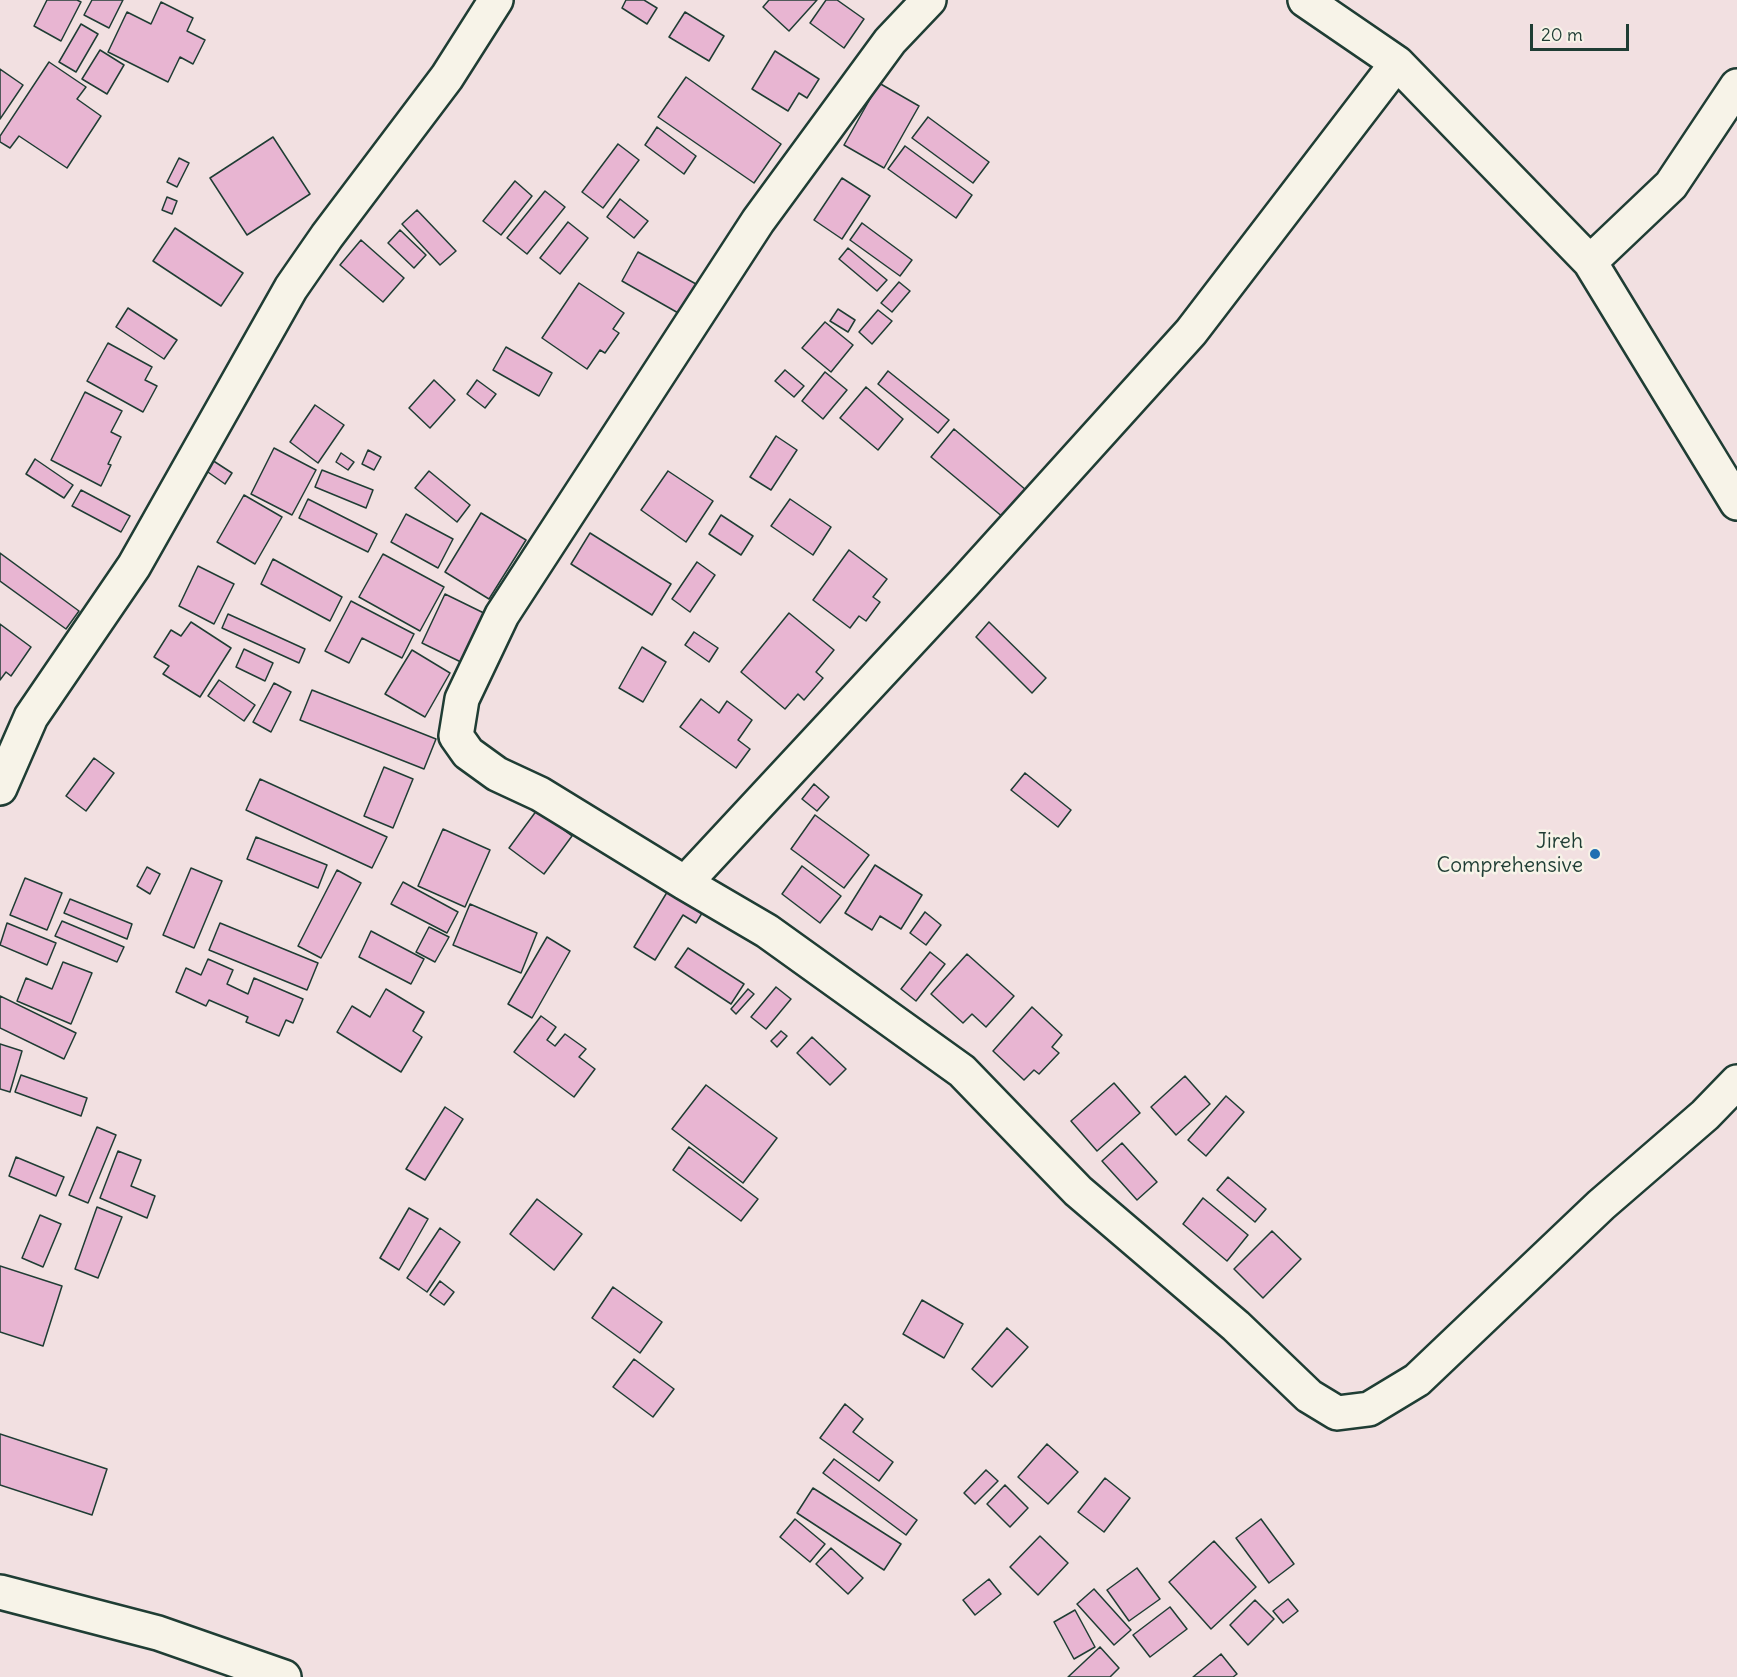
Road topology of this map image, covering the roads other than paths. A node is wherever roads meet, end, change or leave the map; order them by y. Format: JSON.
{"nodes":[{"id":1,"x":496,"y":0,"type":"edge"},
{"id":2,"x":929,"y":0,"type":"edge"},
{"id":3,"x":1305,"y":0,"type":"edge"},
{"id":4,"x":1397,"y":63,"type":"junction"},
{"id":5,"x":1737,"y":86,"type":"edge"},
{"id":6,"x":1590,"y":262,"type":"junction"},
{"id":7,"x":1737,"y":503,"type":"edge"},
{"id":8,"x":0,"y":788,"type":"edge"},
{"id":9,"x":685,"y":883,"type":"junction"},
{"id":10,"x":1737,"y":1082,"type":"edge"},
{"id":11,"x":0,"y":1592,"type":"edge"},
{"id":12,"x":284,"y":1677,"type":"edge"}],
"edges":[{"from":1,"to":8,"type":"street"},
{"from":2,"to":9,"type":"street"},
{"from":3,"to":4,"type":"street"},
{"from":4,"to":6,"type":"street"},
{"from":4,"to":9,"type":"street"},
{"from":5,"to":6,"type":"street"},
{"from":6,"to":7,"type":"street"},
{"from":9,"to":10,"type":"street"},
{"from":11,"to":12,"type":"street"}]}
